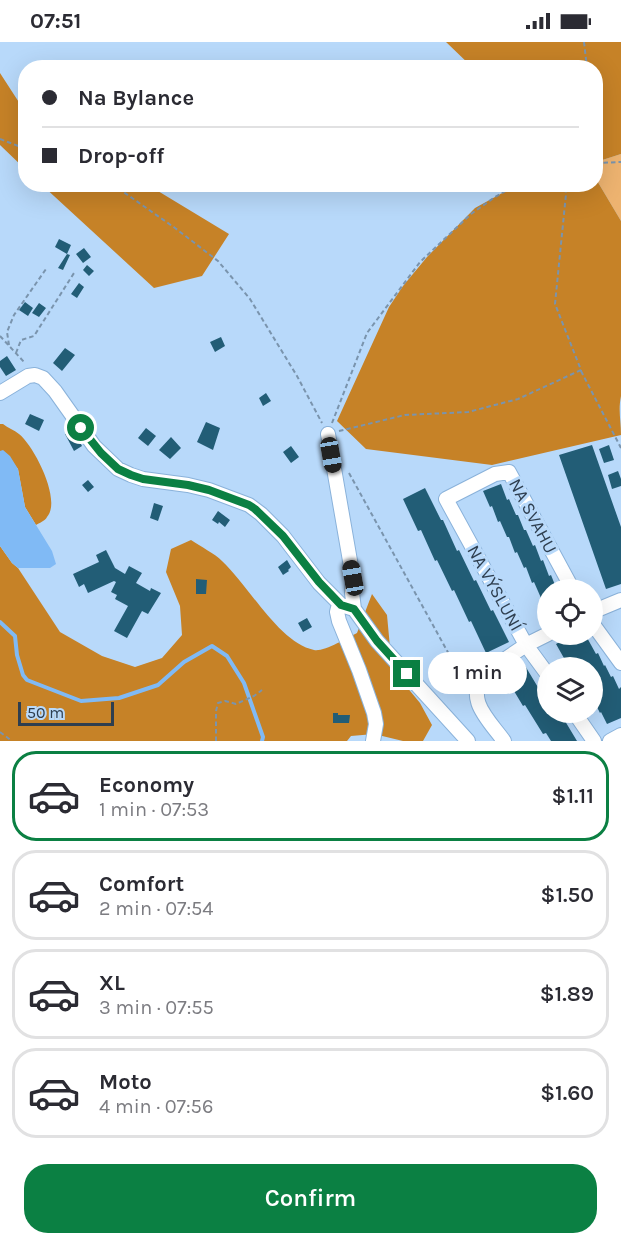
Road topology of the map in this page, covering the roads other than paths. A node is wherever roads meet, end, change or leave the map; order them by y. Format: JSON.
{"nodes":[{"id":1,"x":0,"y":393,"type":"edge"},
{"id":2,"x":328,"y":434,"type":"road end"},
{"id":3,"x":446,"y":499,"type":"joint"},
{"id":4,"x":567,"y":579,"type":"edge"},
{"id":5,"x":621,"y":600,"type":"edge"},
{"id":6,"x":348,"y":607,"type":"junction"},
{"id":7,"x":603,"y":607,"type":"edge"},
{"id":8,"x":603,"y":638,"type":"edge"},
{"id":9,"x":537,"y":640,"type":"edge"},
{"id":10,"x":526,"y":645,"type":"junction"},
{"id":11,"x":537,"y":660,"type":"edge"},
{"id":12,"x":621,"y":663,"type":"edge"},
{"id":13,"x":582,"y":723,"type":"edge"},
{"id":14,"x":621,"y":735,"type":"edge"},
{"id":15,"x":373,"y":741,"type":"edge"},
{"id":16,"x":468,"y":741,"type":"edge"},
{"id":17,"x":504,"y":741,"type":"edge"},
{"id":18,"x":594,"y":741,"type":"edge"},
{"id":19,"x":610,"y":741,"type":"edge"}],
"edges":[{"from":1,"to":6,"type":"street"},
{"from":2,"to":6,"type":"street"},
{"from":3,"to":4,"type":"street","name":"NA SVAHU"},
{"from":3,"to":10,"type":"street","name":"NA VÝSLUNÍ"},
{"from":5,"to":7,"type":"street"},
{"from":6,"to":15,"type":"street"},
{"from":6,"to":16,"type":"street"},
{"from":8,"to":12,"type":"street"},
{"from":9,"to":10,"type":"street"},
{"from":10,"to":11,"type":"street","name":"NA VÝSLUNÍ"},
{"from":10,"to":17,"type":"street"},
{"from":13,"to":18,"type":"street"},
{"from":14,"to":19,"type":"street"}]}
